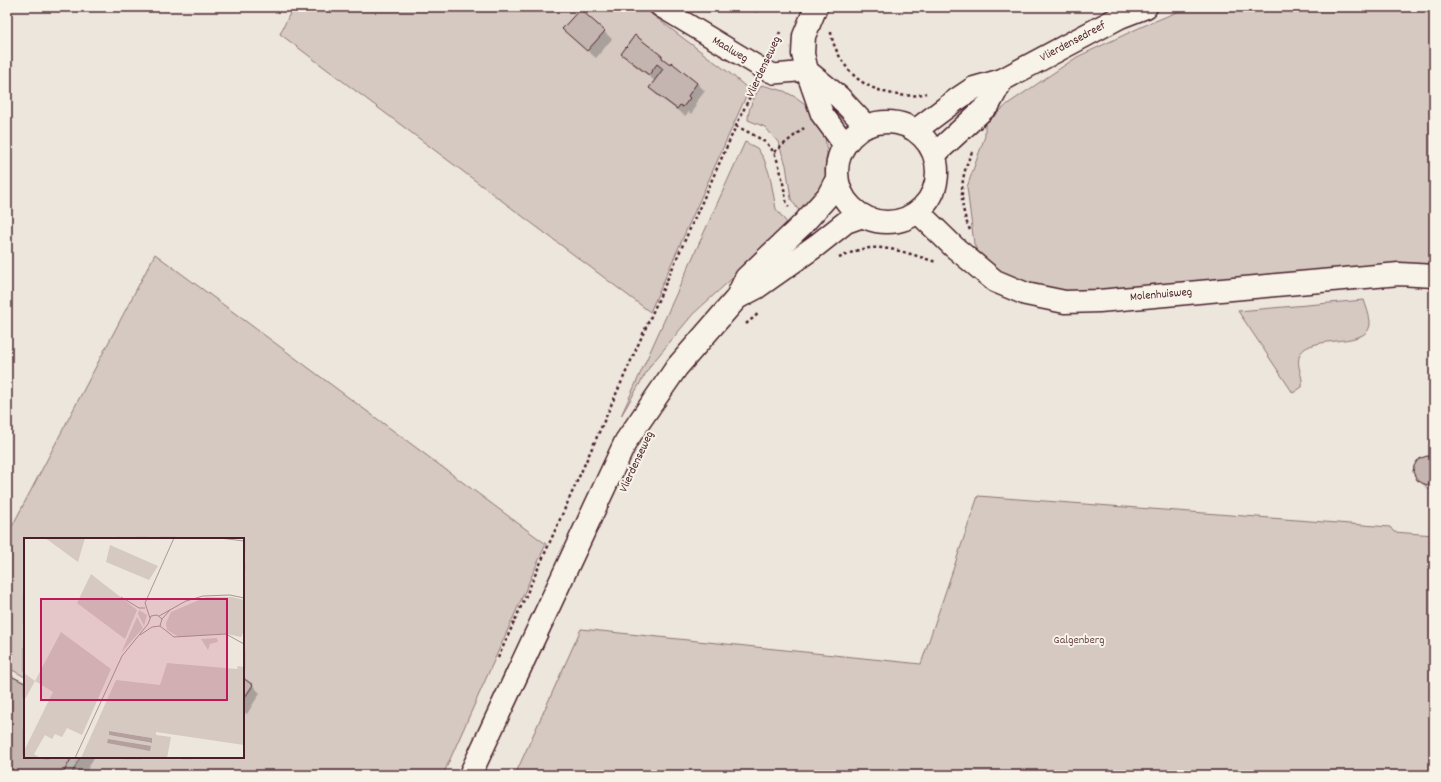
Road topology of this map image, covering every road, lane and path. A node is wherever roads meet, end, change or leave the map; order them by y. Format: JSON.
{"nodes":[{"id":1,"x":660,"y":7,"type":"edge"},
{"id":2,"x":816,"y":7,"type":"edge"},
{"id":3,"x":1146,"y":7,"type":"edge"},
{"id":4,"x":782,"y":28,"type":"dead end"},
{"id":5,"x":831,"y":28,"type":"dead end"},
{"id":6,"x":763,"y":69,"type":"junction"},
{"id":7,"x":807,"y":71,"type":"junction"},
{"id":8,"x":858,"y":79,"type":"dead end"},
{"id":9,"x":1002,"y":80,"type":"junction"},
{"id":10,"x":736,"y":126,"type":"junction"},
{"id":11,"x":866,"y":126,"type":"junction"},
{"id":12,"x":916,"y":130,"type":"junction"},
{"id":13,"x":845,"y":145,"type":"junction"},
{"id":14,"x":774,"y":153,"type":"dead end"},
{"id":15,"x":935,"y":154,"type":"junction"},
{"id":16,"x":837,"y":179,"type":"junction"},
{"id":17,"x":918,"y":212,"type":"junction"},
{"id":18,"x":863,"y":216,"type":"junction"},
{"id":19,"x":836,"y":259,"type":"dead end"},
{"id":20,"x":935,"y":262,"type":"dead end"},
{"id":21,"x":1434,"y":276,"type":"edge"},
{"id":22,"x":736,"y":298,"type":"junction"},
{"id":23,"x":760,"y":312,"type":"dead end"},
{"id":24,"x":743,"y":327,"type":"dead end"},
{"id":25,"x":497,"y":658,"type":"dead end"},
{"id":26,"x":470,"y":775,"type":"edge"}],
"edges":[{"from":1,"to":6,"type":"street","name":"Maalweg"},
{"from":2,"to":7,"type":"main road"},
{"from":3,"to":9,"type":"main road","name":"Vlierdensedreef"},
{"from":4,"to":6,"type":"path","name":"Vlierdenseweg"},
{"from":5,"to":8,"type":"path"},
{"from":6,"to":7,"type":"street","name":"Maalweg"},
{"from":6,"to":10,"type":"path","name":"Vlierdenseweg"},
{"from":7,"to":11,"type":"main road"},
{"from":7,"to":13,"type":"main road"},
{"from":9,"to":12,"type":"main road","name":"Vlierdensedreef"},
{"from":9,"to":15,"type":"main road"},
{"from":10,"to":14,"type":"path"},
{"from":10,"to":25,"type":"path","name":"Vlierdenseweg"},
{"from":11,"to":12,"type":"main road"},
{"from":11,"to":13,"type":"main road"},
{"from":12,"to":15,"type":"main road"},
{"from":13,"to":16,"type":"main road"},
{"from":15,"to":17,"type":"main road"},
{"from":16,"to":18,"type":"main road"},
{"from":16,"to":22,"type":"main road","name":"Vlierdenseweg"},
{"from":17,"to":18,"type":"main road"},
{"from":17,"to":21,"type":"main road","name":"Molenhuisweg"},
{"from":18,"to":22,"type":"main road","name":"Vlierdenseweg"},
{"from":19,"to":20,"type":"path"},
{"from":22,"to":26,"type":"main road","name":"Vlierdenseweg"},
{"from":23,"to":24,"type":"path"}]}
